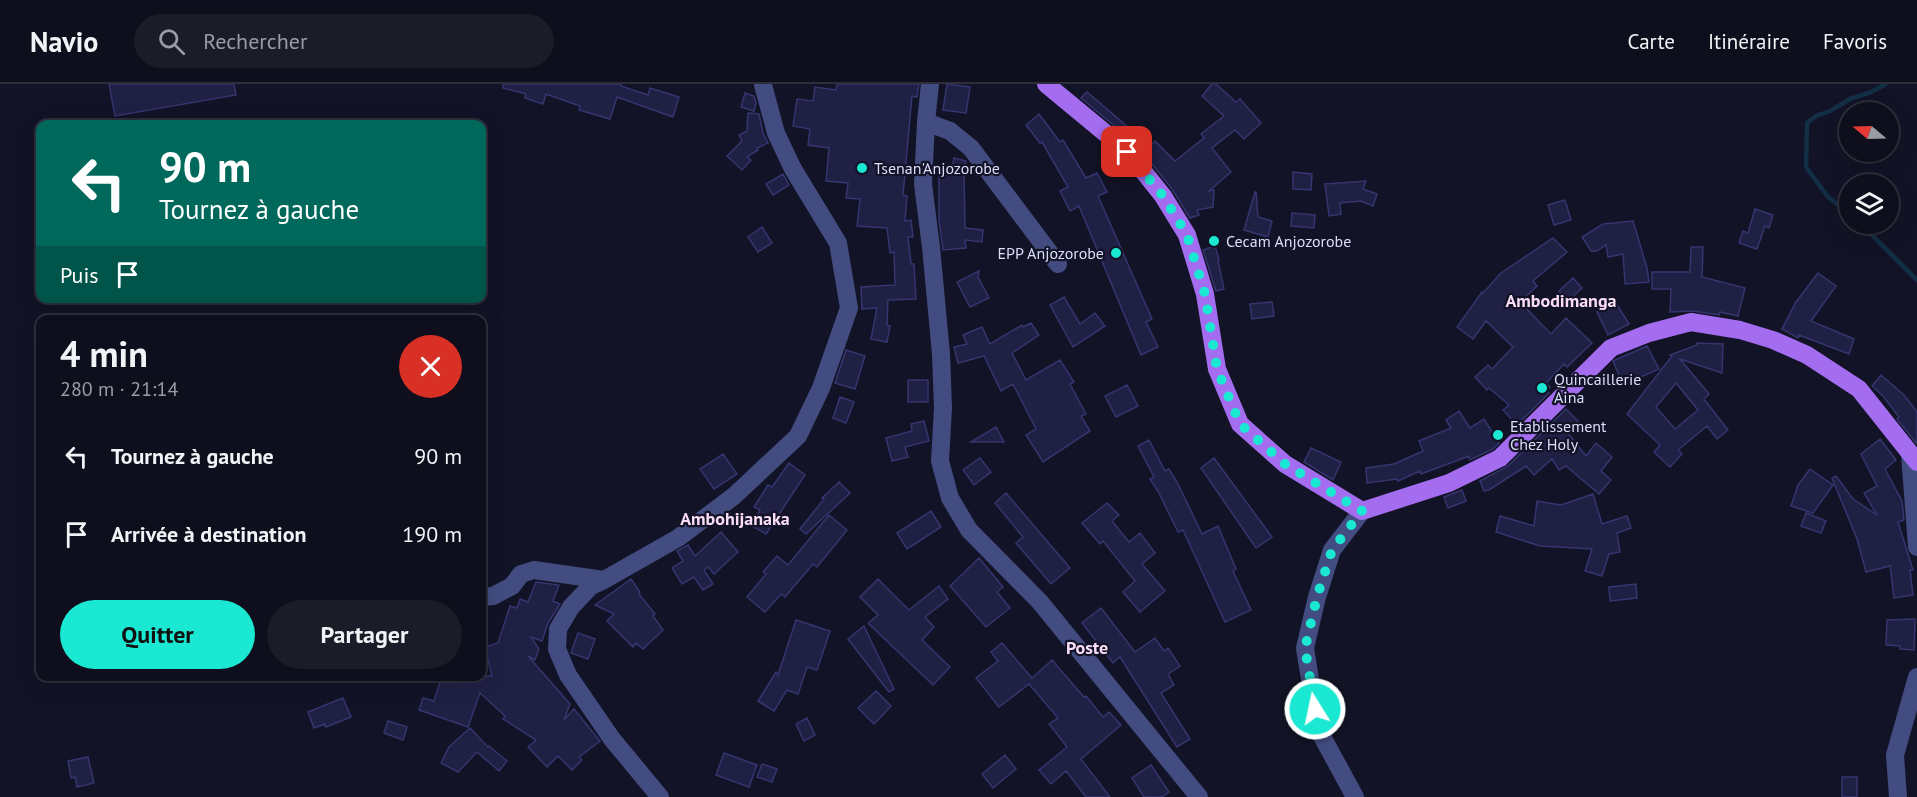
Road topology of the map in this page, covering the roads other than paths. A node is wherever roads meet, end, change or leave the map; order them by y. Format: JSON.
{"nodes":[{"id":1,"x":761,"y":84,"type":"edge"},
{"id":2,"x":930,"y":84,"type":"edge"},
{"id":3,"x":1046,"y":84,"type":"edge"},
{"id":4,"x":926,"y":122,"type":"junction"},
{"id":5,"x":1058,"y":264,"type":"dead end"},
{"id":6,"x":1914,"y":458,"type":"edge"},
{"id":7,"x":1362,"y":511,"type":"junction"},
{"id":8,"x":1917,"y":547,"type":"edge"},
{"id":9,"x":604,"y":580,"type":"junction"},
{"id":10,"x":486,"y":597,"type":"edge"},
{"id":11,"x":1917,"y":677,"type":"edge"},
{"id":12,"x":660,"y":797,"type":"edge"},
{"id":13,"x":1199,"y":797,"type":"edge"},
{"id":14,"x":1355,"y":797,"type":"edge"},
{"id":15,"x":1898,"y":797,"type":"edge"}],
"edges":[{"from":1,"to":9,"type":"street"},
{"from":2,"to":4,"type":"street"},
{"from":3,"to":7,"type":"main road"},
{"from":4,"to":5,"type":"street"},
{"from":4,"to":13,"type":"street"},
{"from":6,"to":7,"type":"main road"},
{"from":6,"to":8,"type":"street"},
{"from":7,"to":14,"type":"street"},
{"from":9,"to":10,"type":"street"},
{"from":9,"to":12,"type":"street"},
{"from":11,"to":15,"type":"street"}]}
